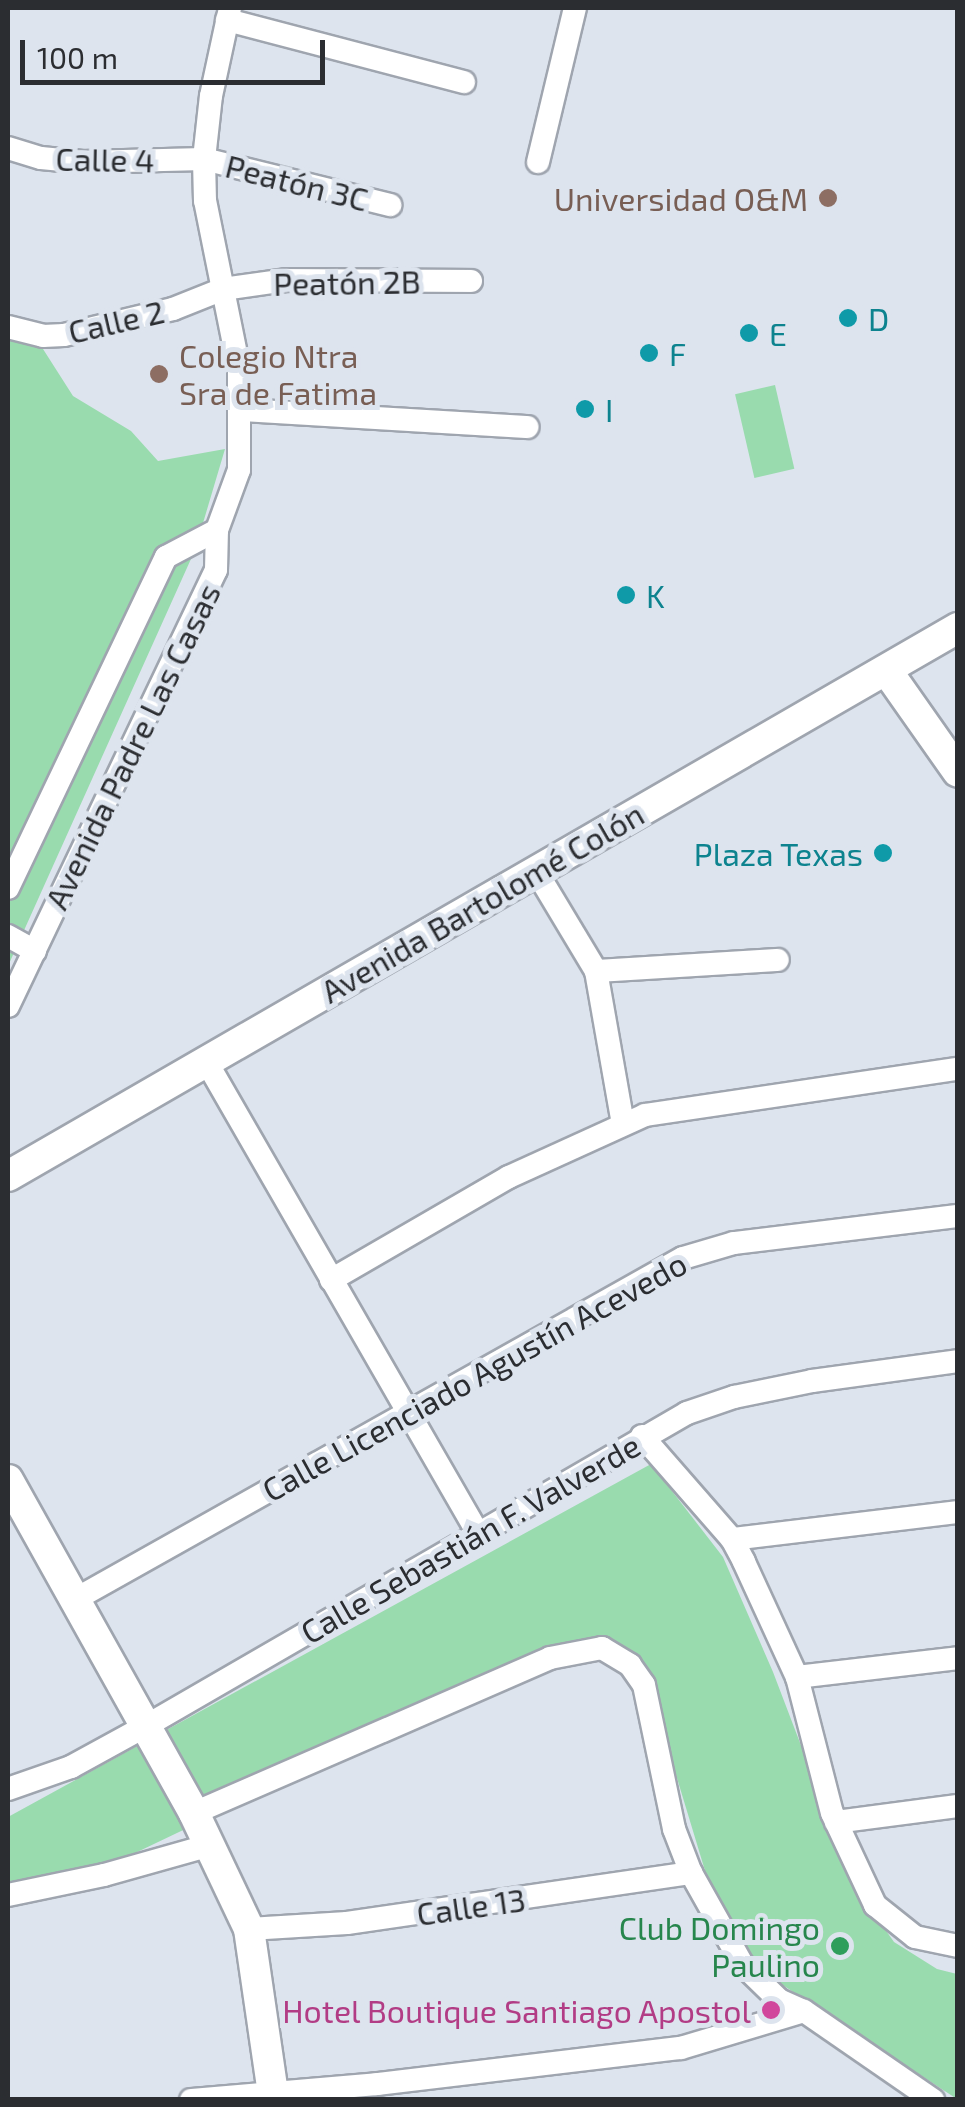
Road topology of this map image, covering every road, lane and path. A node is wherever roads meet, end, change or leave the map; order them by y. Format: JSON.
{"nodes":[{"id":1,"x":576,"y":8,"type":"edge"},
{"id":2,"x":228,"y":14,"type":"edge"},
{"id":3,"x":464,"y":82,"type":"dead end"},
{"id":4,"x":8,"y":148,"type":"edge"},
{"id":5,"x":204,"y":159,"type":"junction"},
{"id":6,"x":538,"y":162,"type":"dead end"},
{"id":7,"x":390,"y":205,"type":"dead end"},
{"id":8,"x":471,"y":281,"type":"dead end"},
{"id":9,"x":223,"y":289,"type":"junction"},
{"id":10,"x":8,"y":327,"type":"edge"},
{"id":11,"x":242,"y":410,"type":"junction"},
{"id":12,"x":527,"y":427,"type":"dead end"},
{"id":13,"x":217,"y":530,"type":"junction"},
{"id":14,"x":958,"y":628,"type":"edge"},
{"id":15,"x":887,"y":671,"type":"junction"},
{"id":16,"x":958,"y":772,"type":"edge"},
{"id":17,"x":536,"y":871,"type":"junction"},
{"id":18,"x":8,"y":888,"type":"edge"},
{"id":19,"x":8,"y":936,"type":"edge"},
{"id":20,"x":35,"y":950,"type":"junction"},
{"id":21,"x":778,"y":960,"type":"dead end"},
{"id":22,"x":596,"y":972,"type":"junction"},
{"id":23,"x":8,"y":1006,"type":"edge"},
{"id":24,"x":206,"y":1061,"type":"junction"},
{"id":25,"x":958,"y":1069,"type":"edge"},
{"id":26,"x":623,"y":1124,"type":"junction"},
{"id":27,"x":10,"y":1173,"type":"edge"},
{"id":28,"x":958,"y":1216,"type":"edge"},
{"id":29,"x":331,"y":1280,"type":"junction"},
{"id":30,"x":958,"y":1361,"type":"edge"},
{"id":31,"x":408,"y":1410,"type":"junction"},
{"id":32,"x":642,"y":1436,"type":"junction"},
{"id":33,"x":8,"y":1480,"type":"edge"},
{"id":34,"x":958,"y":1512,"type":"edge"},
{"id":35,"x":479,"y":1535,"type":"junction"},
{"id":36,"x":732,"y":1539,"type":"junction"},
{"id":37,"x":74,"y":1600,"type":"junction"},
{"id":38,"x":958,"y":1658,"type":"edge"},
{"id":39,"x":798,"y":1677,"type":"junction"},
{"id":40,"x":146,"y":1726,"type":"junction"},
{"id":41,"x":8,"y":1789,"type":"edge"},
{"id":42,"x":958,"y":1806,"type":"edge"},
{"id":43,"x":194,"y":1813,"type":"junction"},
{"id":44,"x":836,"y":1822,"type":"junction"},
{"id":45,"x":211,"y":1844,"type":"junction"},
{"id":46,"x":691,"y":1873,"type":"junction"},
{"id":47,"x":8,"y":1895,"type":"edge"},
{"id":48,"x":249,"y":1928,"type":"junction"},
{"id":49,"x":958,"y":1946,"type":"edge"},
{"id":50,"x":804,"y":2011,"type":"junction"},
{"id":51,"x":273,"y":2094,"type":"edge"},
{"id":52,"x":192,"y":2100,"type":"edge"},
{"id":53,"x":933,"y":2100,"type":"edge"}],
"edges":[{"from":1,"to":6,"type":"street"},
{"from":2,"to":3,"type":"street"},
{"from":2,"to":5,"type":"street","name":"Avenida Padre Las Casas"},
{"from":4,"to":5,"type":"street","name":"Calle 4"},
{"from":5,"to":7,"type":"street","name":"Peatón 3C"},
{"from":5,"to":9,"type":"street","name":"Avenida Padre Las Casas"},
{"from":8,"to":9,"type":"street","name":"Peatón 2B"},
{"from":9,"to":10,"type":"street","name":"Calle 2"},
{"from":9,"to":11,"type":"street","name":"Avenida Padre Las Casas"},
{"from":11,"to":12,"type":"street"},
{"from":11,"to":13,"type":"street","name":"Avenida Padre Las Casas"},
{"from":13,"to":18,"type":"street"},
{"from":13,"to":20,"type":"street","name":"Avenida Padre Las Casas"},
{"from":14,"to":15,"type":"main road","name":"Avenida Bartolomé Colón"},
{"from":15,"to":16,"type":"main road"},
{"from":15,"to":17,"type":"main road","name":"Avenida Bartolomé Colón"},
{"from":17,"to":22,"type":"street"},
{"from":17,"to":24,"type":"main road","name":"Avenida Bartolomé Colón"},
{"from":19,"to":20,"type":"street"},
{"from":20,"to":23,"type":"street","name":"Avenida Padre Las Casas"},
{"from":21,"to":22,"type":"street"},
{"from":22,"to":26,"type":"street"},
{"from":24,"to":27,"type":"main road","name":"Avenida Bartolomé Colón"},
{"from":24,"to":29,"type":"street"},
{"from":25,"to":26,"type":"street"},
{"from":26,"to":29,"type":"street"},
{"from":28,"to":31,"type":"street","name":"Calle Licenciado Agustín Acevedo"},
{"from":29,"to":31,"type":"street"},
{"from":30,"to":32,"type":"street","name":"Calle Sebastián F. Valverde"},
{"from":31,"to":35,"type":"street"},
{"from":31,"to":37,"type":"street","name":"Calle Licenciado Agustín Acevedo"},
{"from":32,"to":35,"type":"street","name":"Calle Sebastián F. Valverde"},
{"from":32,"to":36,"type":"street"},
{"from":33,"to":37,"type":"main road"},
{"from":34,"to":36,"type":"street"},
{"from":35,"to":40,"type":"street","name":"Calle Sebastián F. Valverde"},
{"from":36,"to":39,"type":"street"},
{"from":37,"to":40,"type":"main road"},
{"from":38,"to":39,"type":"street"},
{"from":39,"to":44,"type":"street"},
{"from":40,"to":41,"type":"street","name":"Calle Sebastián F. Valverde"},
{"from":40,"to":43,"type":"main road"},
{"from":42,"to":44,"type":"street"},
{"from":43,"to":45,"type":"main road"},
{"from":43,"to":46,"type":"street"},
{"from":44,"to":49,"type":"street"},
{"from":45,"to":47,"type":"street"},
{"from":45,"to":48,"type":"main road"},
{"from":46,"to":48,"type":"street","name":"Calle 13"},
{"from":46,"to":50,"type":"street"},
{"from":48,"to":51,"type":"main road"},
{"from":50,"to":51,"type":"street"},
{"from":50,"to":53,"type":"street"},
{"from":51,"to":52,"type":"street"}]}
